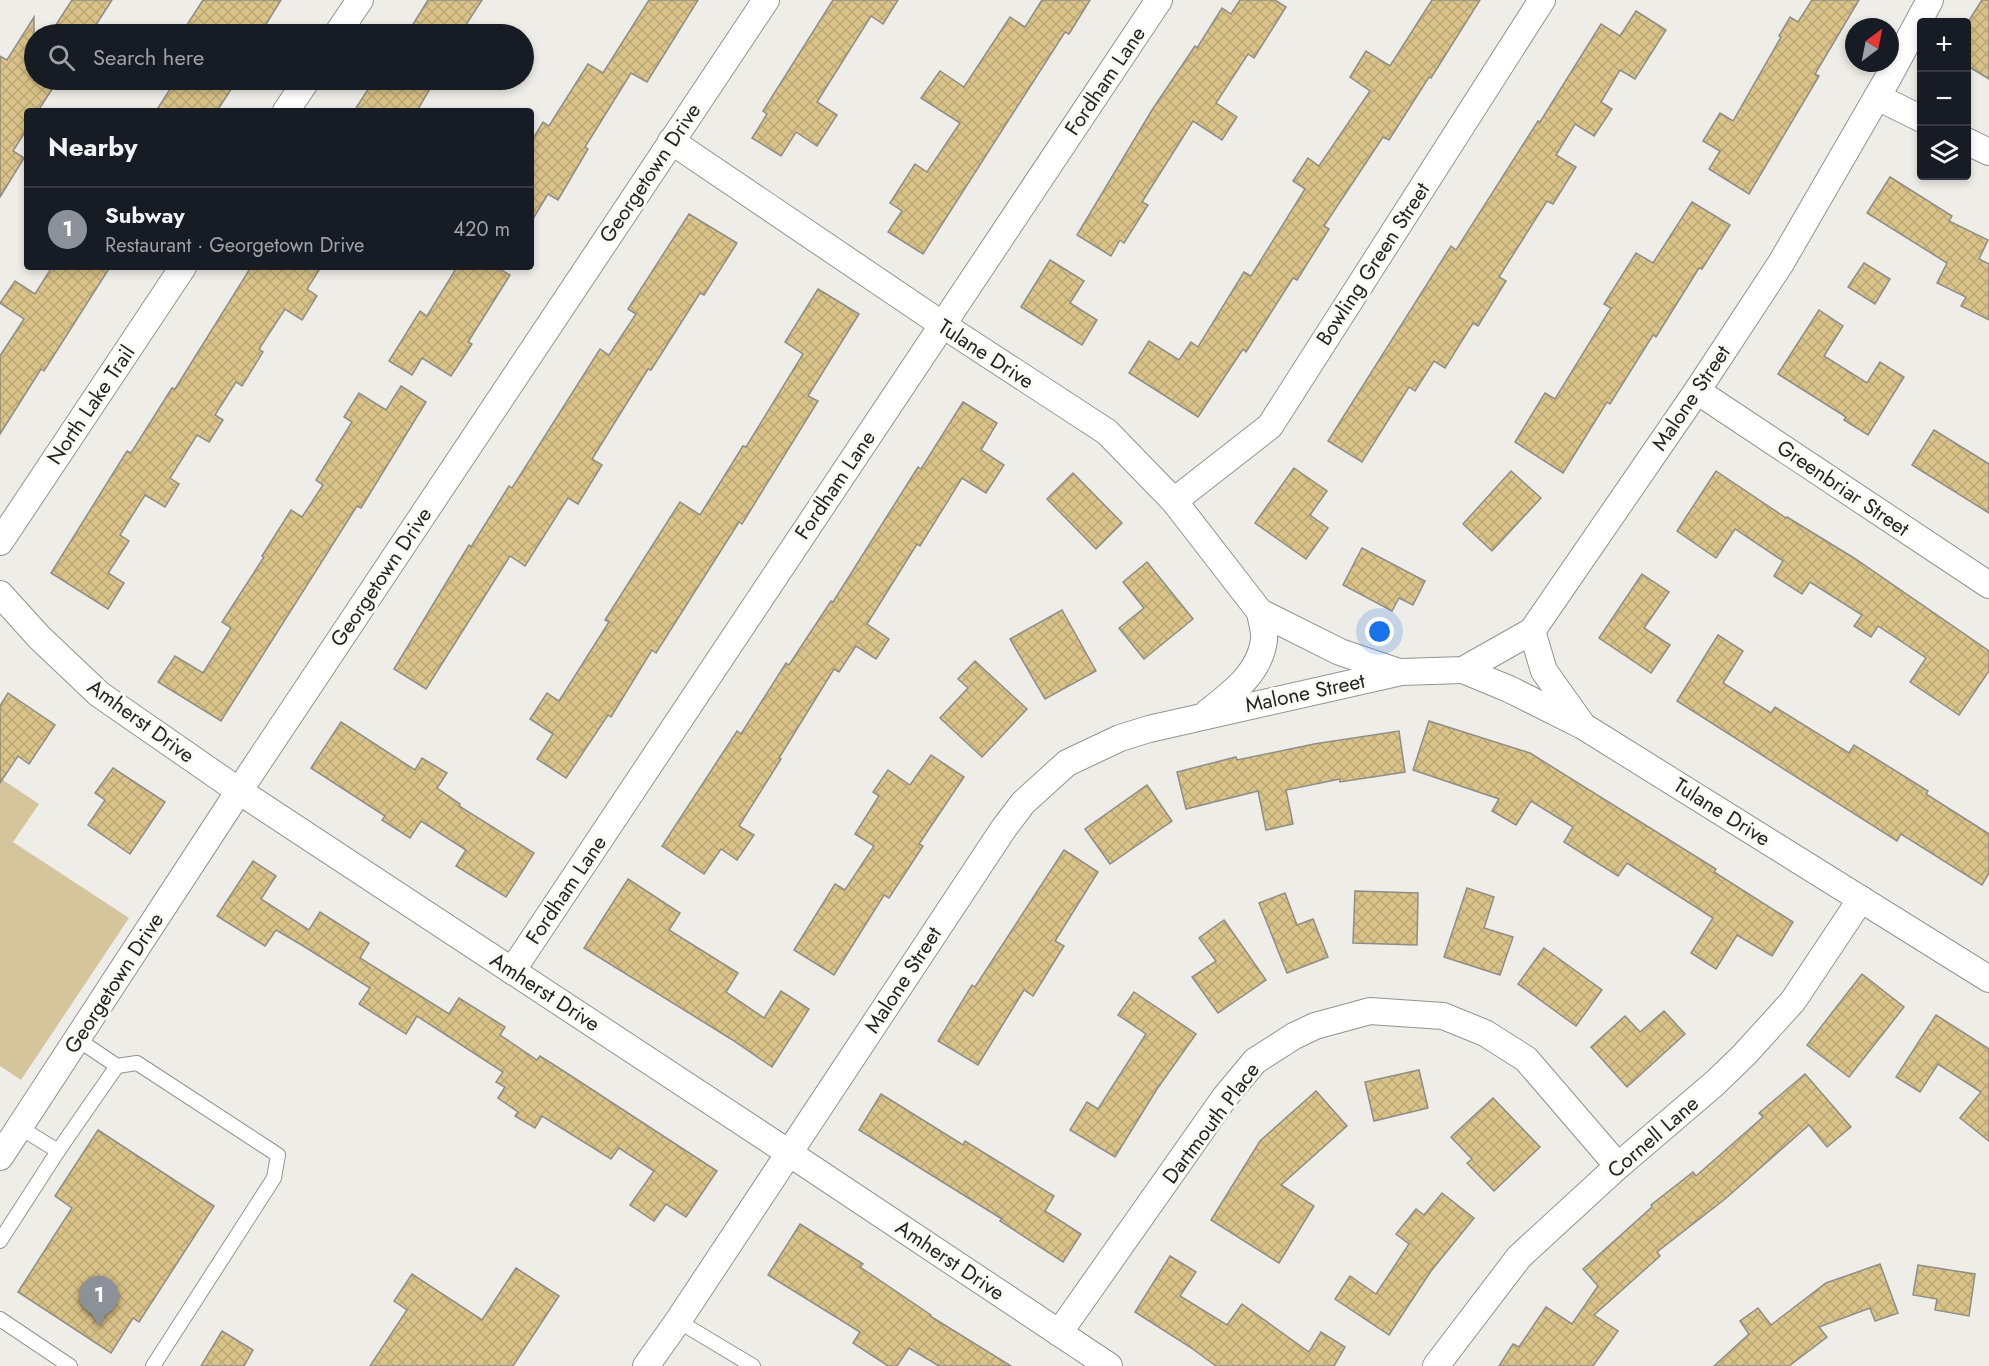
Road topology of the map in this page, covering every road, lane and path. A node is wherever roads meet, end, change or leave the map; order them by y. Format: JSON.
{"nodes":[{"id":1,"x":360,"y":0,"type":"edge"},
{"id":2,"x":766,"y":0,"type":"edge"},
{"id":3,"x":1160,"y":0,"type":"edge"},
{"id":4,"x":1542,"y":0,"type":"edge"},
{"id":5,"x":1930,"y":0,"type":"edge"},
{"id":6,"x":344,"y":24,"type":"edge"},
{"id":7,"x":300,"y":90,"type":"edge"},
{"id":8,"x":1877,"y":97,"type":"junction"},
{"id":9,"x":288,"y":108,"type":"edge"},
{"id":10,"x":1917,"y":117,"type":"edge"},
{"id":11,"x":671,"y":141,"type":"junction"},
{"id":12,"x":1971,"y":143,"type":"edge"},
{"id":13,"x":1989,"y":152,"type":"edge"},
{"id":14,"x":181,"y":270,"type":"edge"},
{"id":15,"x":942,"y":325,"type":"junction"},
{"id":16,"x":1697,"y":391,"type":"junction"},
{"id":17,"x":1173,"y":501,"type":"junction"},
{"id":18,"x":0,"y":542,"type":"edge"},
{"id":19,"x":1989,"y":585,"type":"edge"},
{"id":20,"x":0,"y":594,"type":"edge"},
{"id":21,"x":1260,"y":612,"type":"junction"},
{"id":22,"x":1532,"y":631,"type":"junction"},
{"id":23,"x":1463,"y":670,"type":"junction"},
{"id":24,"x":1401,"y":672,"type":"junction"},
{"id":25,"x":1203,"y":716,"type":"junction"},
{"id":26,"x":1583,"y":726,"type":"junction"},
{"id":27,"x":239,"y":791,"type":"junction"},
{"id":28,"x":1861,"y":899,"type":"junction"},
{"id":29,"x":512,"y":971,"type":"junction"},
{"id":30,"x":1989,"y":979,"type":"edge"},
{"id":31,"x":77,"y":1039,"type":"junction"},
{"id":32,"x":117,"y":1066,"type":"junction"},
{"id":33,"x":19,"y":1127,"type":"junction"},
{"id":34,"x":58,"y":1151,"type":"junction"},
{"id":35,"x":789,"y":1153,"type":"junction"},
{"id":36,"x":0,"y":1157,"type":"edge"},
{"id":37,"x":1618,"y":1166,"type":"junction"},
{"id":38,"x":0,"y":1241,"type":"edge"},
{"id":39,"x":0,"y":1319,"type":"edge"},
{"id":40,"x":678,"y":1321,"type":"junction"},
{"id":41,"x":1059,"y":1333,"type":"junction"},
{"id":42,"x":70,"y":1366,"type":"edge"},
{"id":43,"x":153,"y":1366,"type":"edge"},
{"id":44,"x":646,"y":1366,"type":"edge"},
{"id":45,"x":753,"y":1366,"type":"edge"},
{"id":46,"x":1109,"y":1366,"type":"edge"},
{"id":47,"x":1436,"y":1366,"type":"edge"}],
"edges":[{"from":1,"to":6,"type":"street"},
{"from":2,"to":11,"type":"street","name":"Georgetown Drive"},
{"from":3,"to":15,"type":"street","name":"Fordham Lane"},
{"from":4,"to":17,"type":"street","name":"Bowling Green Street"},
{"from":5,"to":8,"type":"street","name":"Malone Street"},
{"from":7,"to":9,"type":"street"},
{"from":8,"to":10,"type":"street"},
{"from":8,"to":16,"type":"street","name":"Malone Street"},
{"from":11,"to":15,"type":"street","name":"Tulane Drive"},
{"from":11,"to":27,"type":"street","name":"Georgetown Drive"},
{"from":12,"to":13,"type":"street"},
{"from":14,"to":18,"type":"street","name":"North Lake Trail"},
{"from":15,"to":17,"type":"street","name":"Tulane Drive"},
{"from":15,"to":29,"type":"street","name":"Fordham Lane"},
{"from":16,"to":19,"type":"street","name":"Greenbriar Street"},
{"from":16,"to":22,"type":"street","name":"Malone Street"},
{"from":17,"to":21,"type":"street","name":"Tulane Drive"},
{"from":20,"to":27,"type":"street","name":"Amherst Drive"},
{"from":21,"to":24,"type":"street","name":"Tulane Drive"},
{"from":21,"to":25,"type":"street"},
{"from":22,"to":23,"type":"street","name":"Malone Street"},
{"from":22,"to":26,"type":"street","name":"Tulane Drive"},
{"from":23,"to":24,"type":"street","name":"Malone Street"},
{"from":23,"to":26,"type":"street","name":"Tulane Drive"},
{"from":24,"to":25,"type":"street","name":"Malone Street"},
{"from":25,"to":35,"type":"street","name":"Malone Street"},
{"from":26,"to":28,"type":"street","name":"Tulane Drive"},
{"from":27,"to":29,"type":"street","name":"Amherst Drive"},
{"from":27,"to":31,"type":"street","name":"Georgetown Drive"},
{"from":28,"to":30,"type":"street","name":"Tulane Drive"},
{"from":28,"to":37,"type":"street","name":"Cornell Lane"},
{"from":29,"to":35,"type":"street","name":"Amherst Drive"},
{"from":31,"to":32,"type":"lane"},
{"from":31,"to":33,"type":"street","name":"Georgetown Drive"},
{"from":32,"to":34,"type":"lane"},
{"from":32,"to":43,"type":"lane"},
{"from":33,"to":34,"type":"lane"},
{"from":33,"to":36,"type":"street","name":"Georgetown Drive"},
{"from":34,"to":38,"type":"lane"},
{"from":35,"to":40,"type":"street","name":"Malone Street"},
{"from":35,"to":41,"type":"street","name":"Amherst Drive"},
{"from":37,"to":41,"type":"street","name":"Dartmouth Place"},
{"from":37,"to":47,"type":"street","name":"Cornell Lane"},
{"from":39,"to":42,"type":"lane"},
{"from":40,"to":44,"type":"street","name":"Malone Street"},
{"from":40,"to":45,"type":"lane"},
{"from":41,"to":46,"type":"street","name":"Amherst Drive"}]}
